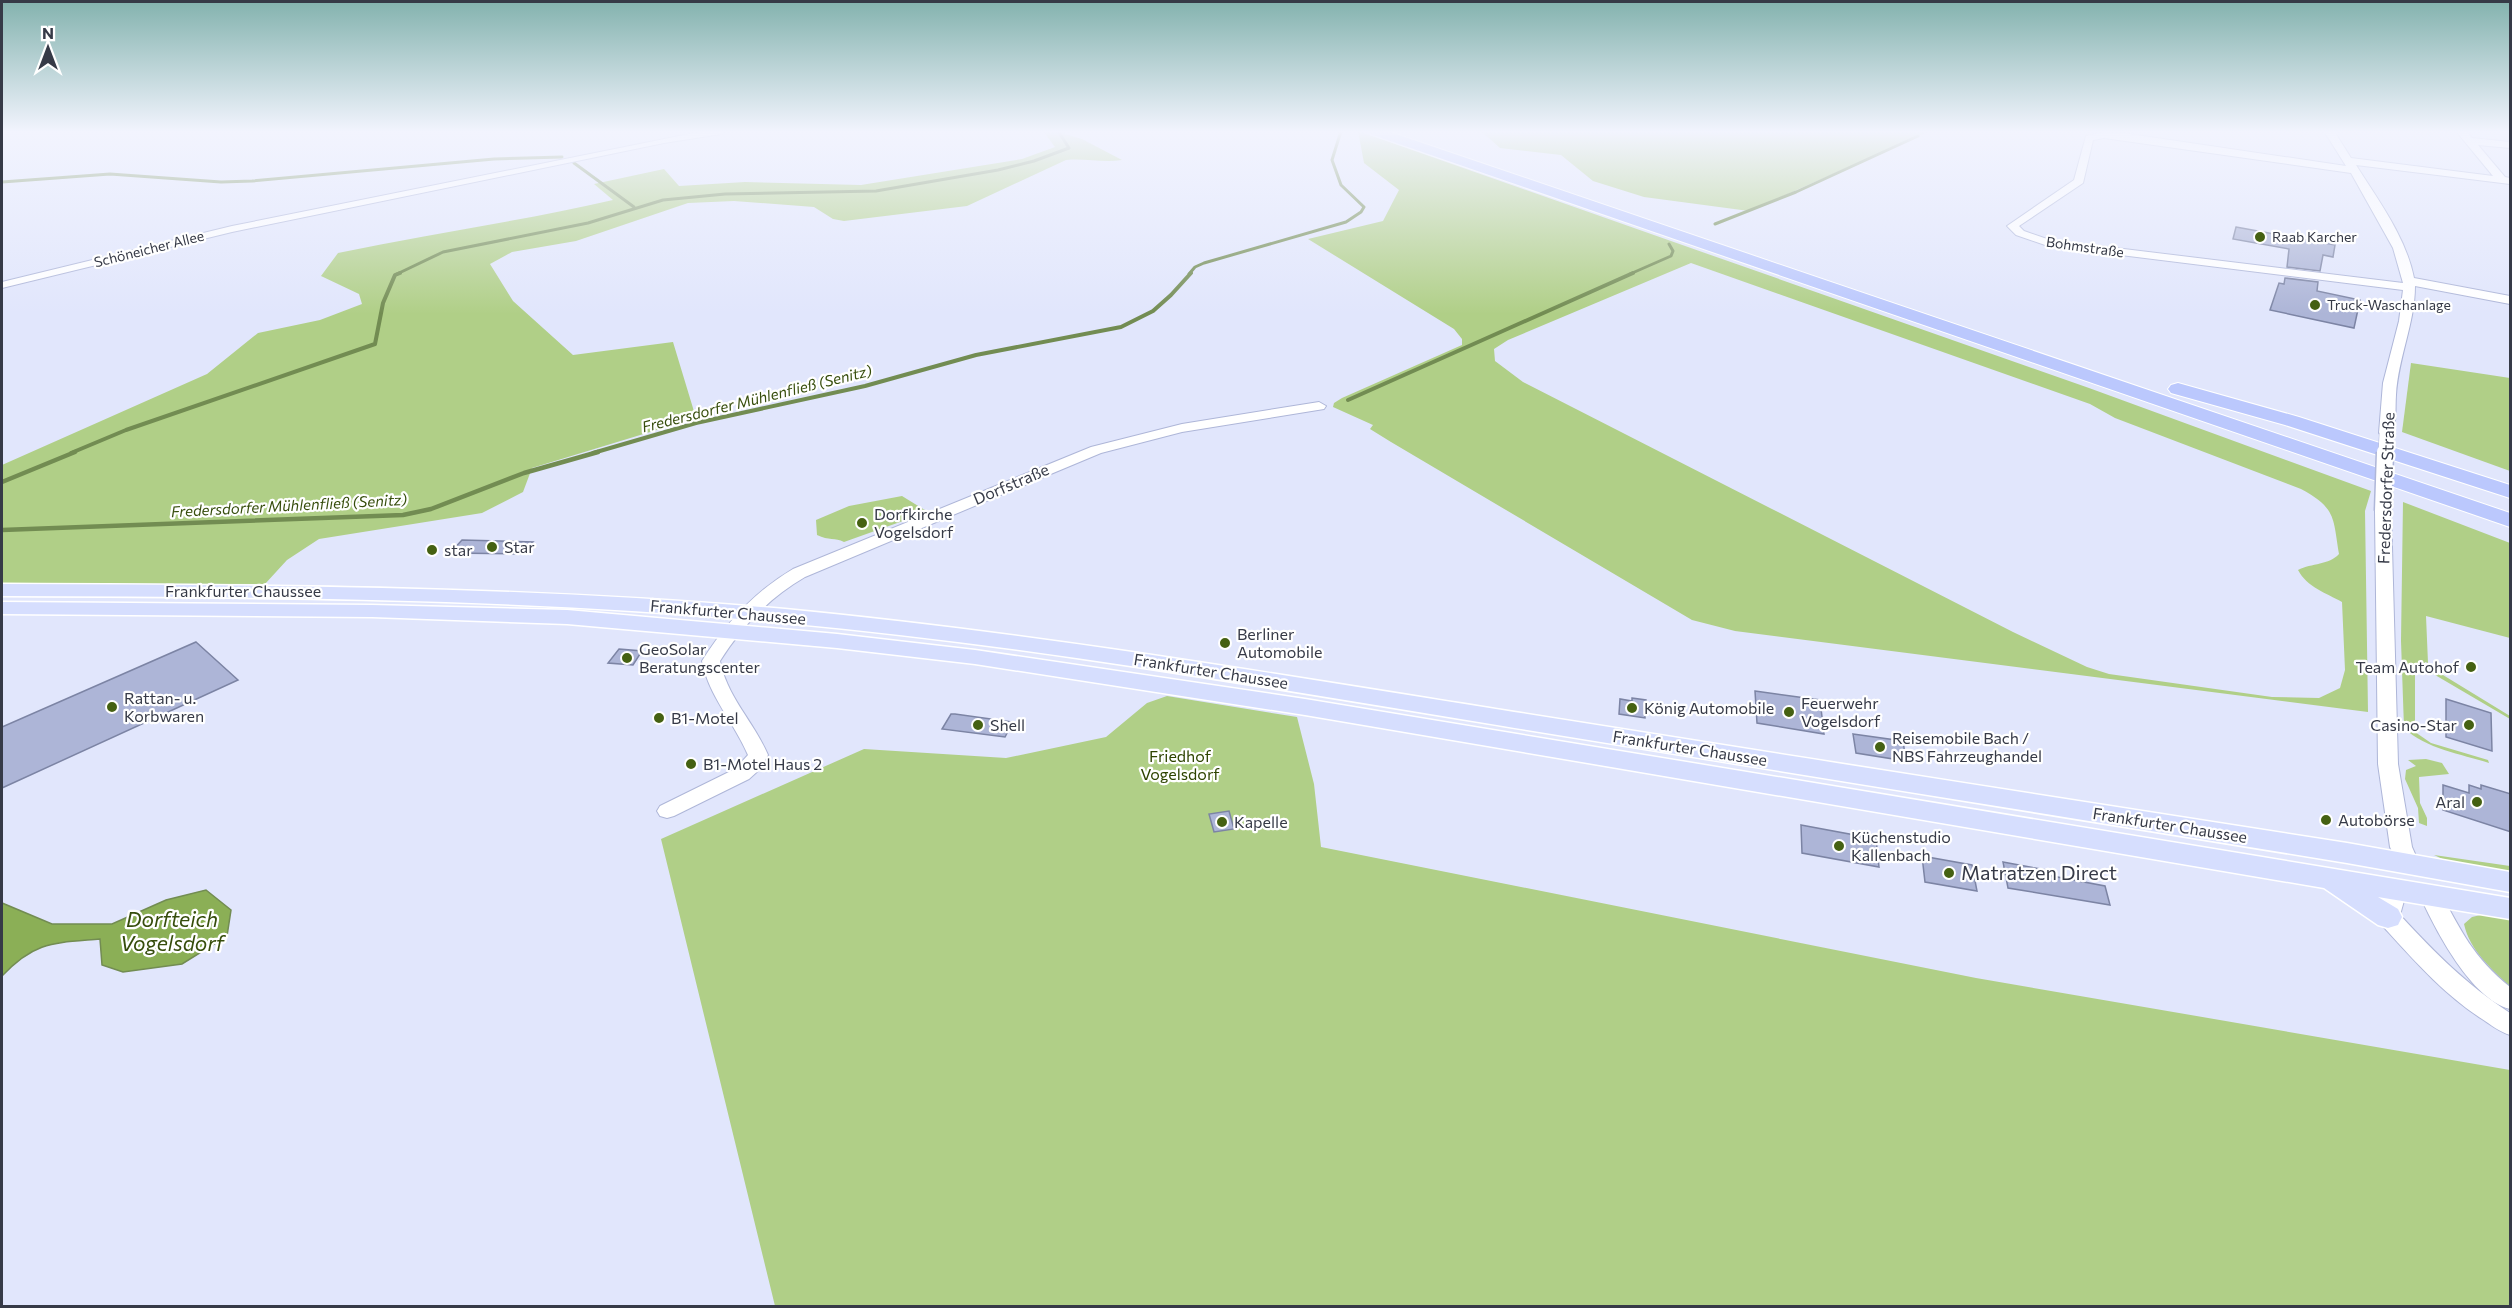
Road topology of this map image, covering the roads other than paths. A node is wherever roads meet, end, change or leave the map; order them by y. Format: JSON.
{"nodes":[{"id":1,"x":408,"y":192,"type":"edge"},
{"id":2,"x":1551,"y":192,"type":"edge"},
{"id":3,"x":1574,"y":192,"type":"edge"},
{"id":4,"x":2063,"y":192,"type":"edge"},
{"id":5,"x":2368,"y":192,"type":"edge"},
{"id":6,"x":2409,"y":284,"type":"junction"},
{"id":7,"x":2,"y":285,"type":"edge"},
{"id":8,"x":2511,"y":300,"type":"edge"},
{"id":9,"x":2095,"y":371,"type":"junction"},
{"id":10,"x":1319,"y":406,"type":"dead end"},
{"id":11,"x":2511,"y":492,"type":"edge"},
{"id":12,"x":2511,"y":506,"type":"edge"},
{"id":13,"x":2511,"y":520,"type":"edge"},
{"id":14,"x":2511,"y":536,"type":"edge"},
{"id":15,"x":2,"y":591,"type":"edge"},
{"id":16,"x":2,"y":608,"type":"edge"},
{"id":17,"x":739,"y":622,"type":"junction"},
{"id":18,"x":667,"y":811,"type":"dead end"},
{"id":19,"x":2409,"y":864,"type":"junction"},
{"id":20,"x":2329,"y":879,"type":"junction"},
{"id":21,"x":2511,"y":882,"type":"edge"},
{"id":22,"x":2396,"y":890,"type":"junction"},
{"id":23,"x":2431,"y":896,"type":"junction"},
{"id":24,"x":2511,"y":909,"type":"edge"},
{"id":25,"x":2388,"y":917,"type":"junction"},
{"id":26,"x":2511,"y":999,"type":"edge"},
{"id":27,"x":2511,"y":1025,"type":"edge"}],
"edges":[{"from":1,"to":7,"type":"street","name":"Schöneicher Allee"},
{"from":2,"to":9,"type":"highway"},
{"from":3,"to":9,"type":"highway"},
{"from":4,"to":6,"type":"street","name":"Bohmstraße"},
{"from":5,"to":6,"type":"street"},
{"from":6,"to":8,"type":"street"},
{"from":6,"to":19,"type":"street","name":"Fredersdorfer Straße","bridge":true},
{"from":9,"to":11,"type":"highway"},
{"from":9,"to":12,"type":"highway"},
{"from":9,"to":13,"type":"highway"},
{"from":9,"to":14,"type":"highway"},
{"from":10,"to":17,"type":"street","name":"Dorfstraße"},
{"from":15,"to":17,"type":"main road","name":"Frankfurter Chaussee"},
{"from":16,"to":17,"type":"main road","name":"Frankfurter Chaussee"},
{"from":17,"to":18,"type":"street","name":"Frankfurter Chaussee"},
{"from":17,"to":19,"type":"main road","name":"Frankfurter Chaussee"},
{"from":17,"to":20,"type":"main road","name":"Frankfurter Chaussee"},
{"from":19,"to":21,"type":"main road","name":"Frankfurter Chaussee"},
{"from":19,"to":22,"type":"main road"},
{"from":19,"to":23,"type":"main road"},
{"from":20,"to":22,"type":"main road","name":"Frankfurter Chaussee"},
{"from":20,"to":25,"type":"main road"},
{"from":22,"to":23,"type":"main road","name":"Frankfurter Chaussee"},
{"from":22,"to":25,"type":"street"},
{"from":23,"to":24,"type":"main road","name":"Frankfurter Chaussee"},
{"from":23,"to":26,"type":"street"},
{"from":25,"to":27,"type":"street"}]}
